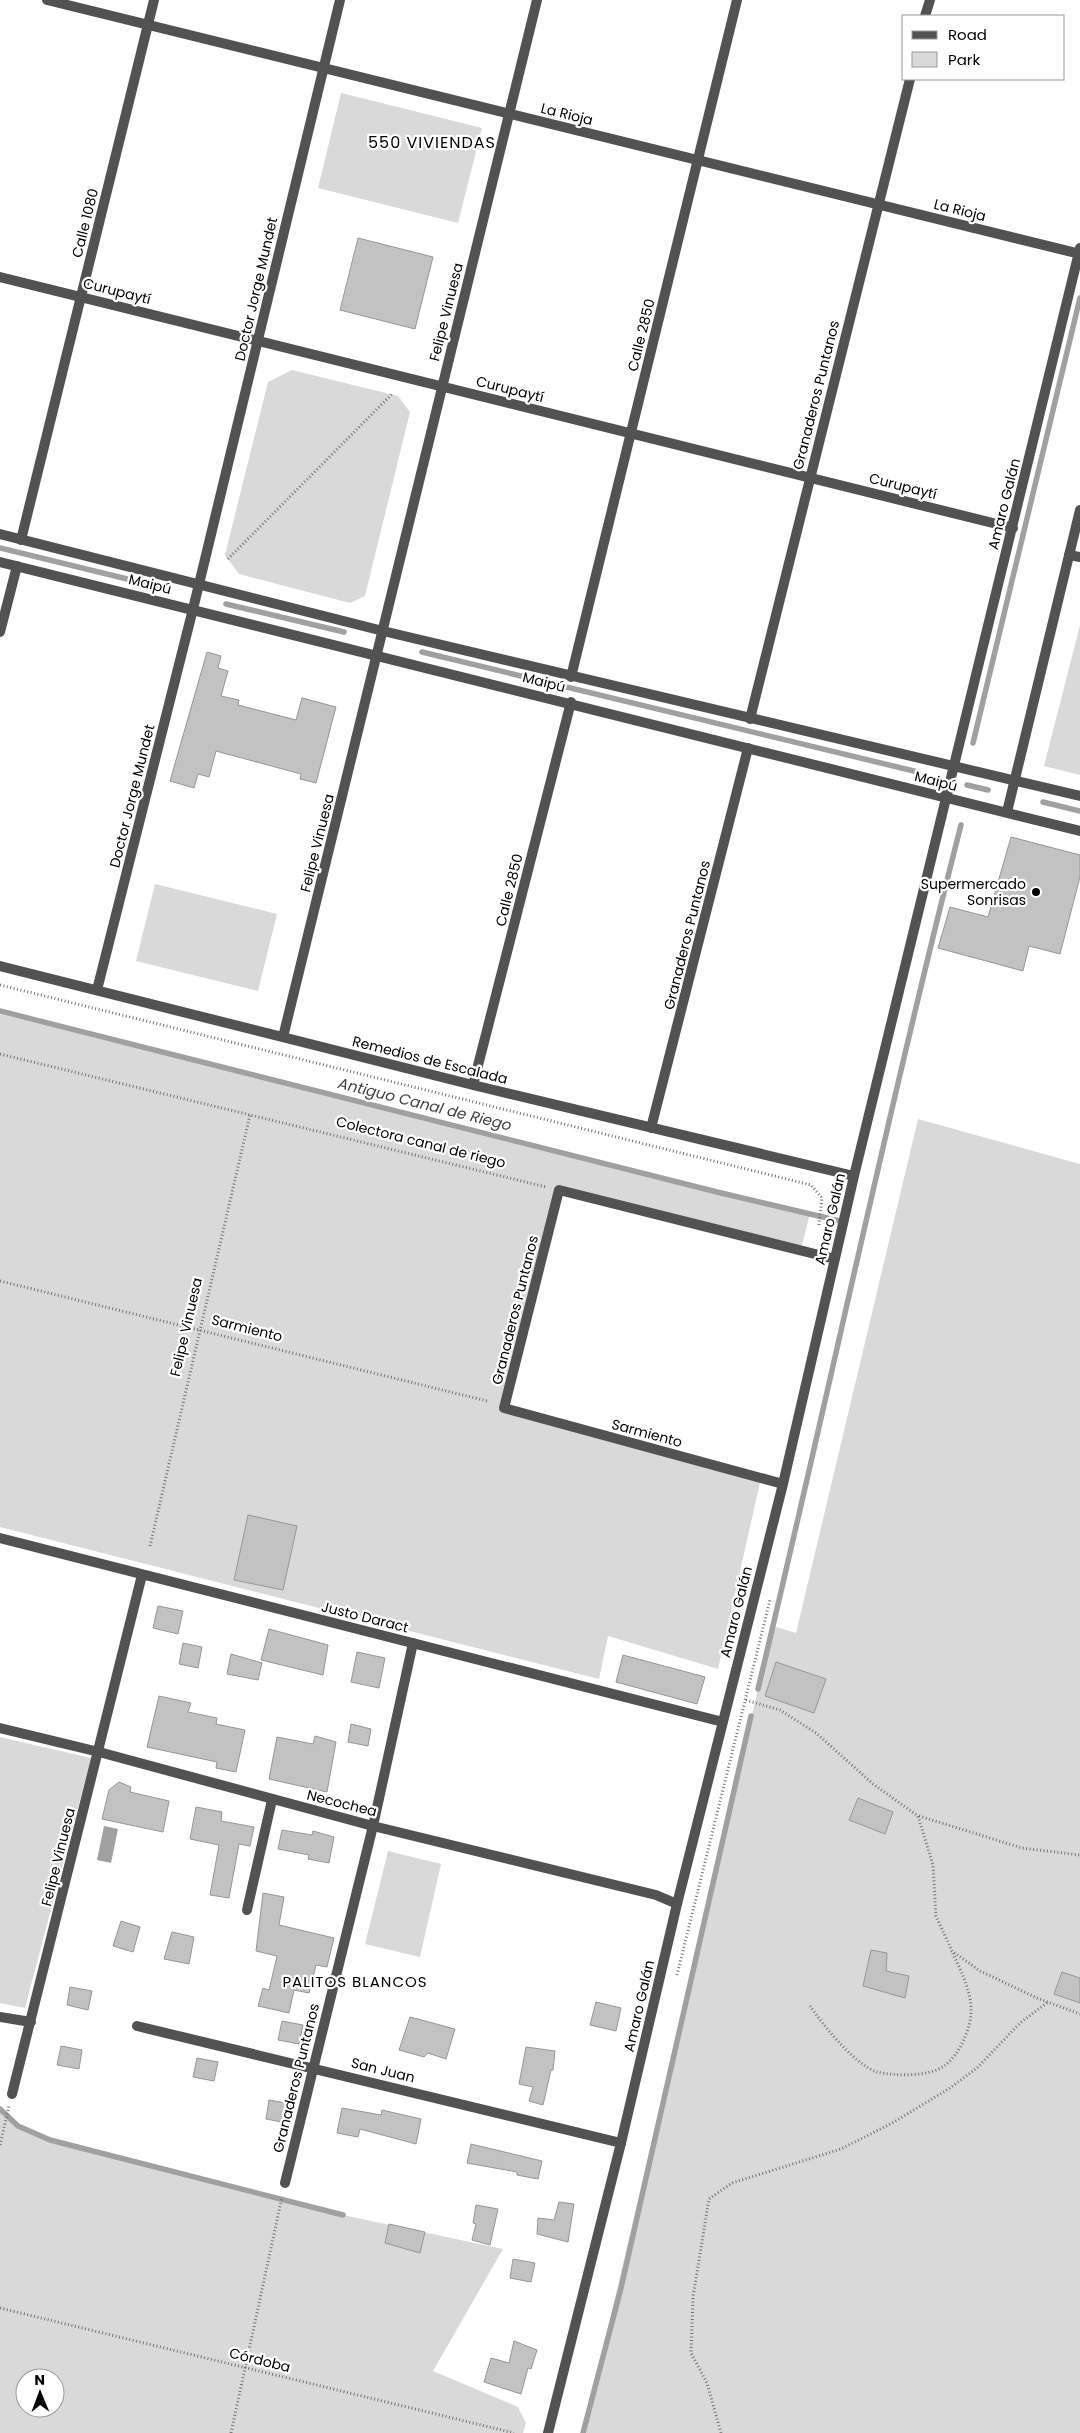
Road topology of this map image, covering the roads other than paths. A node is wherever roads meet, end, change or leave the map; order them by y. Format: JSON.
{"nodes":[{"id":1,"x":47,"y":0,"type":"edge"},
{"id":2,"x":154,"y":0,"type":"edge"},
{"id":3,"x":340,"y":0,"type":"edge"},
{"id":4,"x":537,"y":0,"type":"edge"},
{"id":5,"x":737,"y":0,"type":"edge"},
{"id":6,"x":930,"y":0,"type":"edge"},
{"id":7,"x":926,"y":15,"type":"edge"},
{"id":8,"x":148,"y":25,"type":"junction"},
{"id":9,"x":322,"y":68,"type":"junction"},
{"id":10,"x":910,"y":80,"type":"edge"},
{"id":11,"x":509,"y":114,"type":"junction"},
{"id":12,"x":698,"y":160,"type":"junction"},
{"id":13,"x":878,"y":204,"type":"junction"},
{"id":14,"x":1080,"y":252,"type":"edge"},
{"id":15,"x":0,"y":276,"type":"edge"},
{"id":16,"x":81,"y":296,"type":"junction"},
{"id":17,"x":258,"y":340,"type":"junction"},
{"id":18,"x":443,"y":386,"type":"junction"},
{"id":19,"x":631,"y":433,"type":"junction"},
{"id":20,"x":810,"y":476,"type":"junction"},
{"id":21,"x":1080,"y":510,"type":"edge"},
{"id":22,"x":1013,"y":528,"type":"junction"},
{"id":23,"x":0,"y":534,"type":"edge"},
{"id":24,"x":21,"y":540,"type":"junction"},
{"id":25,"x":1069,"y":555,"type":"junction"},
{"id":26,"x":1080,"y":557,"type":"edge"},
{"id":27,"x":0,"y":562,"type":"edge"},
{"id":28,"x":17,"y":566,"type":"junction"},
{"id":29,"x":198,"y":584,"type":"junction"},
{"id":30,"x":193,"y":609,"type":"junction"},
{"id":31,"x":383,"y":631,"type":"junction"},
{"id":32,"x":0,"y":632,"type":"edge"},
{"id":33,"x":376,"y":654,"type":"junction"},
{"id":34,"x":571,"y":677,"type":"junction"},
{"id":35,"x":571,"y":702,"type":"junction"},
{"id":36,"x":750,"y":719,"type":"junction"},
{"id":37,"x":748,"y":748,"type":"junction"},
{"id":38,"x":955,"y":766,"type":"junction"},
{"id":39,"x":1014,"y":780,"type":"junction"},
{"id":40,"x":1080,"y":796,"type":"edge"},
{"id":41,"x":946,"y":797,"type":"junction"},
{"id":42,"x":1007,"y":812,"type":"junction"},
{"id":43,"x":1080,"y":831,"type":"edge"},
{"id":44,"x":0,"y":966,"type":"edge"},
{"id":45,"x":97,"y":990,"type":"junction"},
{"id":46,"x":283,"y":1037,"type":"junction"},
{"id":47,"x":473,"y":1085,"type":"junction"},
{"id":48,"x":651,"y":1128,"type":"junction"},
{"id":49,"x":854,"y":1176,"type":"junction"},
{"id":50,"x":835,"y":1259,"type":"junction"},
{"id":51,"x":504,"y":1408,"type":"joint"},
{"id":52,"x":783,"y":1484,"type":"junction"},
{"id":53,"x":0,"y":1538,"type":"edge"},
{"id":54,"x":142,"y":1575,"type":"junction"},
{"id":55,"x":412,"y":1643,"type":"junction"},
{"id":56,"x":723,"y":1722,"type":"junction"},
{"id":57,"x":0,"y":1728,"type":"edge"},
{"id":58,"x":99,"y":1752,"type":"junction"},
{"id":59,"x":272,"y":1800,"type":"junction"},
{"id":60,"x":373,"y":1826,"type":"junction"},
{"id":61,"x":677,"y":1904,"type":"junction"},
{"id":62,"x":247,"y":1910,"type":"dead end"},
{"id":63,"x":0,"y":2017,"type":"edge"},
{"id":64,"x":31,"y":2022,"type":"junction"},
{"id":65,"x":137,"y":2026,"type":"dead end"},
{"id":66,"x":313,"y":2068,"type":"junction"},
{"id":67,"x":12,"y":2094,"type":"road end"},
{"id":68,"x":622,"y":2143,"type":"junction"},
{"id":69,"x":285,"y":2183,"type":"road end"},
{"id":70,"x":548,"y":2433,"type":"edge"}],
"edges":[{"from":1,"to":8,"type":"street","name":"La Rioja"},
{"from":2,"to":8,"type":"street","name":"Calle 1080"},
{"from":3,"to":9,"type":"street","name":"Doctor Jorge Mundet"},
{"from":4,"to":11,"type":"street","name":"Felipe Vinuesa"},
{"from":5,"to":12,"type":"street","name":"Calle 2850"},
{"from":6,"to":7,"type":"street"},
{"from":8,"to":9,"type":"street","name":"La Rioja"},
{"from":8,"to":16,"type":"street","name":"Calle 1080"},
{"from":9,"to":11,"type":"street","name":"La Rioja"},
{"from":9,"to":17,"type":"street","name":"Doctor Jorge Mundet"},
{"from":10,"to":13,"type":"street","name":"Granaderos Puntanos"},
{"from":11,"to":12,"type":"street","name":"La Rioja"},
{"from":11,"to":18,"type":"street","name":"Felipe Vinuesa"},
{"from":12,"to":13,"type":"street","name":"La Rioja"},
{"from":12,"to":19,"type":"street","name":"Calle 2850"},
{"from":13,"to":14,"type":"street","name":"La Rioja"},
{"from":13,"to":20,"type":"street","name":"Granaderos Puntanos"},
{"from":14,"to":22,"type":"street","name":"Amaro Galán"},
{"from":15,"to":16,"type":"street","name":"Curupaytí"},
{"from":16,"to":17,"type":"street","name":"Curupaytí"},
{"from":16,"to":24,"type":"street","name":"Calle 1080"},
{"from":17,"to":18,"type":"street","name":"Curupaytí"},
{"from":17,"to":29,"type":"street","name":"Doctor Jorge Mundet"},
{"from":18,"to":19,"type":"street","name":"Curupaytí"},
{"from":18,"to":31,"type":"street","name":"Felipe Vinuesa"},
{"from":19,"to":20,"type":"street","name":"Curupaytí"},
{"from":19,"to":34,"type":"street","name":"Calle 2850"},
{"from":20,"to":22,"type":"street","name":"Curupaytí"},
{"from":20,"to":36,"type":"street","name":"Granaderos Puntanos"},
{"from":21,"to":25,"type":"street"},
{"from":22,"to":38,"type":"street","name":"Amaro Galán"},
{"from":23,"to":24,"type":"street","name":"Maipú"},
{"from":24,"to":29,"type":"street","name":"Maipú"},
{"from":25,"to":26,"type":"street"},
{"from":25,"to":39,"type":"street"},
{"from":27,"to":28,"type":"street","name":"Maipú"},
{"from":28,"to":30,"type":"street","name":"Maipú"},
{"from":28,"to":32,"type":"street"},
{"from":29,"to":30,"type":"street","name":"Doctor Jorge Mundet"},
{"from":29,"to":31,"type":"street","name":"Maipú"},
{"from":30,"to":33,"type":"street","name":"Maipú"},
{"from":30,"to":45,"type":"street","name":"Doctor Jorge Mundet"},
{"from":31,"to":33,"type":"street","name":"Felipe Vinuesa"},
{"from":31,"to":34,"type":"street","name":"Maipú"},
{"from":33,"to":35,"type":"street","name":"Maipú"},
{"from":33,"to":46,"type":"street","name":"Felipe Vinuesa"},
{"from":34,"to":36,"type":"street","name":"Maipú"},
{"from":35,"to":37,"type":"street","name":"Maipú"},
{"from":35,"to":47,"type":"street","name":"Calle 2850"},
{"from":36,"to":38,"type":"street","name":"Maipú"},
{"from":37,"to":41,"type":"street","name":"Maipú"},
{"from":37,"to":48,"type":"street","name":"Granaderos Puntanos"},
{"from":38,"to":39,"type":"street","name":"Maipú"},
{"from":38,"to":41,"type":"street","name":"Amaro Galán"},
{"from":39,"to":40,"type":"street","name":"Maipú"},
{"from":39,"to":42,"type":"street"},
{"from":41,"to":42,"type":"street","name":"Maipú"},
{"from":41,"to":49,"type":"street","name":"Amaro Galán"},
{"from":42,"to":43,"type":"street","name":"Maipú"},
{"from":44,"to":45,"type":"street","name":"Remedios de Escalada"},
{"from":45,"to":46,"type":"street","name":"Remedios de Escalada"},
{"from":46,"to":47,"type":"street","name":"Remedios de Escalada"},
{"from":47,"to":48,"type":"street","name":"Remedios de Escalada"},
{"from":48,"to":49,"type":"street","name":"Remedios de Escalada"},
{"from":49,"to":50,"type":"street","name":"Amaro Galán"},
{"from":50,"to":51,"type":"street","name":"Granaderos Puntanos"},
{"from":50,"to":52,"type":"street","name":"Amaro Galán"},
{"from":51,"to":52,"type":"street","name":"Sarmiento"},
{"from":52,"to":56,"type":"street","name":"Amaro Galán"},
{"from":53,"to":54,"type":"street","name":"Justo Daract"},
{"from":54,"to":55,"type":"street","name":"Justo Daract"},
{"from":54,"to":58,"type":"street","name":"Felipe Vinuesa"},
{"from":55,"to":56,"type":"street","name":"Justo Daract"},
{"from":55,"to":60,"type":"street","name":"Granaderos Puntanos"},
{"from":56,"to":61,"type":"street","name":"Amaro Galán"},
{"from":57,"to":58,"type":"street","name":"Necochea"},
{"from":58,"to":59,"type":"street","name":"Necochea"},
{"from":58,"to":64,"type":"street","name":"Felipe Vinuesa"},
{"from":59,"to":60,"type":"street","name":"Necochea"},
{"from":59,"to":62,"type":"street"},
{"from":60,"to":61,"type":"street","name":"Necochea"},
{"from":60,"to":66,"type":"street","name":"Granaderos Puntanos"},
{"from":61,"to":68,"type":"street","name":"Amaro Galán"},
{"from":63,"to":64,"type":"street"},
{"from":64,"to":67,"type":"street","name":"Felipe Vinuesa"},
{"from":65,"to":66,"type":"street","name":"San Juan"},
{"from":66,"to":68,"type":"street","name":"San Juan"},
{"from":66,"to":69,"type":"street","name":"Granaderos Puntanos"},
{"from":68,"to":70,"type":"street","name":"Amaro Galán"}]}
